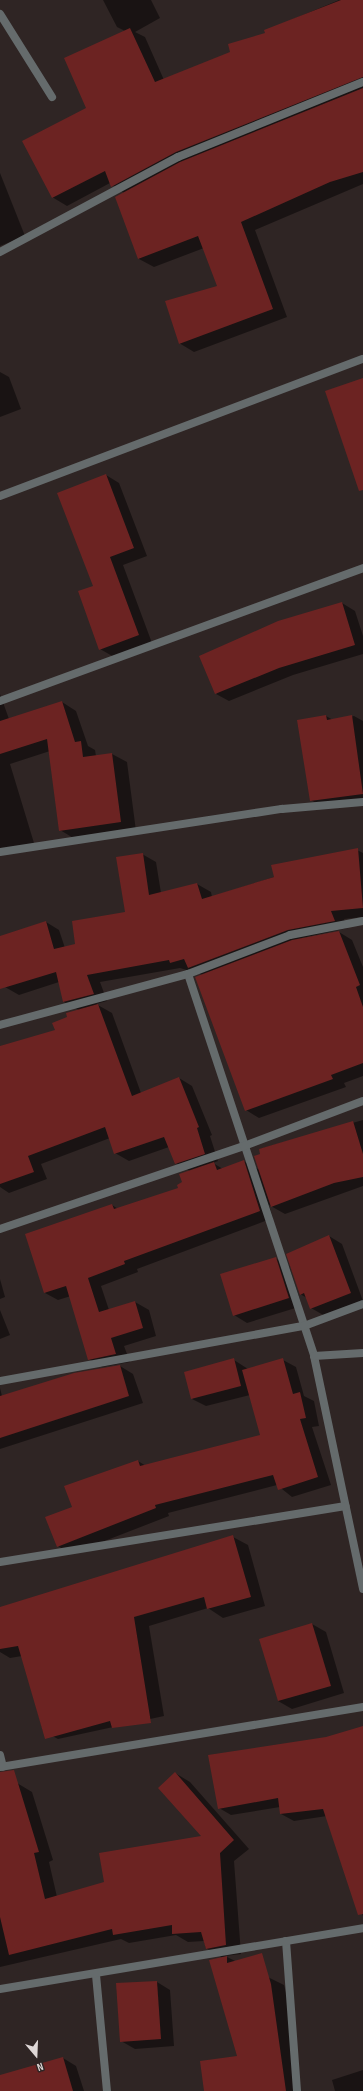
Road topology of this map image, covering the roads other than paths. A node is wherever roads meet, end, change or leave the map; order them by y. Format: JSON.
{"nodes":[{"id":1,"x":0,"y":14,"type":"edge"},
{"id":2,"x":363,"y":82,"type":"edge"},
{"id":3,"x":52,"y":97,"type":"dead end"},
{"id":4,"x":0,"y":252,"type":"edge"},
{"id":5,"x":363,"y":359,"type":"edge"},
{"id":6,"x":0,"y":496,"type":"edge"},
{"id":7,"x":363,"y":568,"type":"edge"},
{"id":8,"x":0,"y":701,"type":"edge"},
{"id":9,"x":363,"y":802,"type":"edge"},
{"id":10,"x":0,"y":852,"type":"edge"},
{"id":11,"x":363,"y":921,"type":"edge"},
{"id":12,"x":188,"y":974,"type":"junction"},
{"id":13,"x":0,"y":1025,"type":"edge"},
{"id":14,"x":363,"y":1100,"type":"edge"},
{"id":15,"x":244,"y":1146,"type":"junction"},
{"id":16,"x":0,"y":1229,"type":"edge"},
{"id":17,"x":363,"y":1304,"type":"edge"},
{"id":18,"x":304,"y":1326,"type":"junction"},
{"id":19,"x":363,"y":1353,"type":"edge"},
{"id":20,"x":314,"y":1356,"type":"junction"},
{"id":21,"x":0,"y":1381,"type":"edge"},
{"id":22,"x":346,"y":1506,"type":"junction"},
{"id":23,"x":0,"y":1562,"type":"edge"},
{"id":24,"x":363,"y":1589,"type":"edge"},
{"id":25,"x":363,"y":1707,"type":"edge"},
{"id":26,"x":0,"y":1755,"type":"edge"},
{"id":27,"x":1,"y":1767,"type":"edge"},
{"id":28,"x":363,"y":1928,"type":"edge"},
{"id":29,"x":286,"y":1941,"type":"junction"},
{"id":30,"x":96,"y":1975,"type":"junction"},
{"id":31,"x":0,"y":1989,"type":"edge"},
{"id":32,"x":107,"y":2091,"type":"edge"},
{"id":33,"x":297,"y":2091,"type":"edge"}],
"edges":[{"from":1,"to":3,"type":"street"},
{"from":2,"to":4,"type":"street"},
{"from":5,"to":6,"type":"street"},
{"from":7,"to":8,"type":"street"},
{"from":9,"to":10,"type":"street"},
{"from":11,"to":12,"type":"street"},
{"from":12,"to":13,"type":"street"},
{"from":12,"to":15,"type":"street"},
{"from":14,"to":15,"type":"street"},
{"from":15,"to":16,"type":"street"},
{"from":15,"to":18,"type":"street"},
{"from":17,"to":18,"type":"street"},
{"from":18,"to":20,"type":"street"},
{"from":18,"to":21,"type":"street"},
{"from":19,"to":20,"type":"street"},
{"from":20,"to":22,"type":"street"},
{"from":22,"to":23,"type":"street"},
{"from":22,"to":24,"type":"street"},
{"from":25,"to":27,"type":"street"},
{"from":26,"to":27,"type":"street"},
{"from":28,"to":29,"type":"street"},
{"from":29,"to":30,"type":"street"},
{"from":29,"to":33,"type":"street"},
{"from":30,"to":31,"type":"street"},
{"from":30,"to":32,"type":"street"}]}
